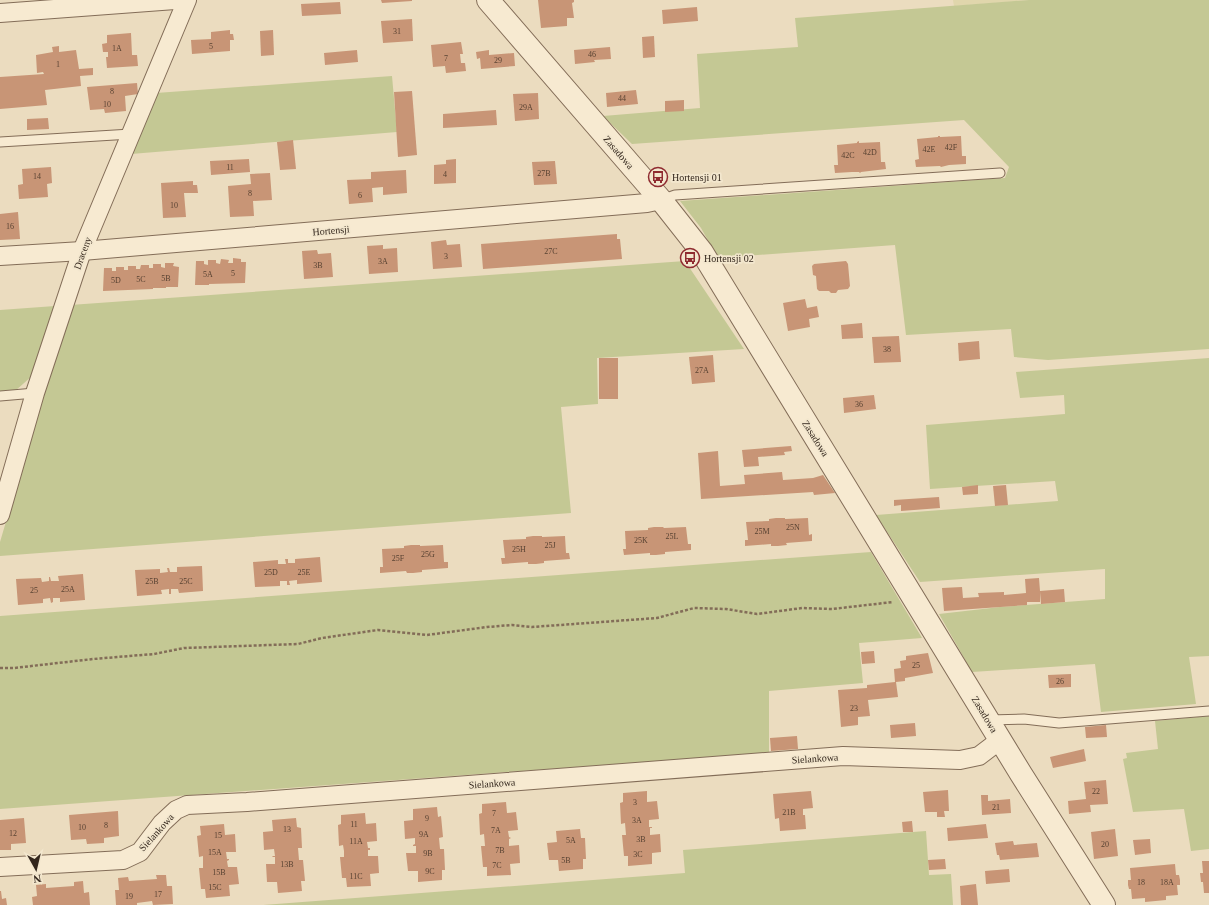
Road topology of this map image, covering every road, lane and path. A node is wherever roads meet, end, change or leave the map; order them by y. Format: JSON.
{"nodes":[{"id":1,"x":175,"y":0,"type":"edge"},
{"id":2,"x":187,"y":0,"type":"edge"},
{"id":3,"x":488,"y":0,"type":"edge"},
{"id":4,"x":0,"y":13,"type":"edge"},
{"id":5,"x":131,"y":134,"type":"junction"},
{"id":6,"x":0,"y":142,"type":"edge"},
{"id":7,"x":1000,"y":173,"type":"dead end"},
{"id":8,"x":661,"y":200,"type":"junction"},
{"id":9,"x":82,"y":250,"type":"junction"},
{"id":10,"x":0,"y":256,"type":"edge"},
{"id":11,"x":35,"y":393,"type":"junction"},
{"id":12,"x":0,"y":396,"type":"edge"},
{"id":13,"x":3,"y":496,"type":"edge"},
{"id":14,"x":0,"y":515,"type":"edge"},
{"id":15,"x":899,"y":601,"type":"dead end"},
{"id":16,"x":0,"y":668,"type":"edge"},
{"id":17,"x":1209,"y":711,"type":"edge"},
{"id":18,"x":988,"y":720,"type":"junction"},
{"id":19,"x":1000,"y":740,"type":"junction"},
{"id":20,"x":0,"y":867,"type":"edge"},
{"id":21,"x":1104,"y":905,"type":"edge"}],
"edges":[{"from":1,"to":4,"type":"street"},
{"from":2,"to":5,"type":"street","name":"Draceny"},
{"from":3,"to":8,"type":"street","name":"Zasadowa"},
{"from":5,"to":6,"type":"lane"},
{"from":5,"to":9,"type":"street","name":"Draceny"},
{"from":7,"to":8,"type":"lane"},
{"from":8,"to":9,"type":"street","name":"Hortensji"},
{"from":8,"to":18,"type":"street","name":"Zasadowa"},
{"from":9,"to":10,"type":"street","name":"Hortensji"},
{"from":9,"to":11,"type":"street","name":"Draceny"},
{"from":11,"to":12,"type":"lane"},
{"from":11,"to":13,"type":"street","name":"Draceny"},
{"from":13,"to":14,"type":"street","name":"Draceny"},
{"from":15,"to":16,"type":"path"},
{"from":17,"to":18,"type":"lane"},
{"from":18,"to":19,"type":"street","name":"Zasadowa"},
{"from":19,"to":20,"type":"street","name":"Sielankowa"},
{"from":19,"to":21,"type":"street","name":"Zasadowa"}]}
